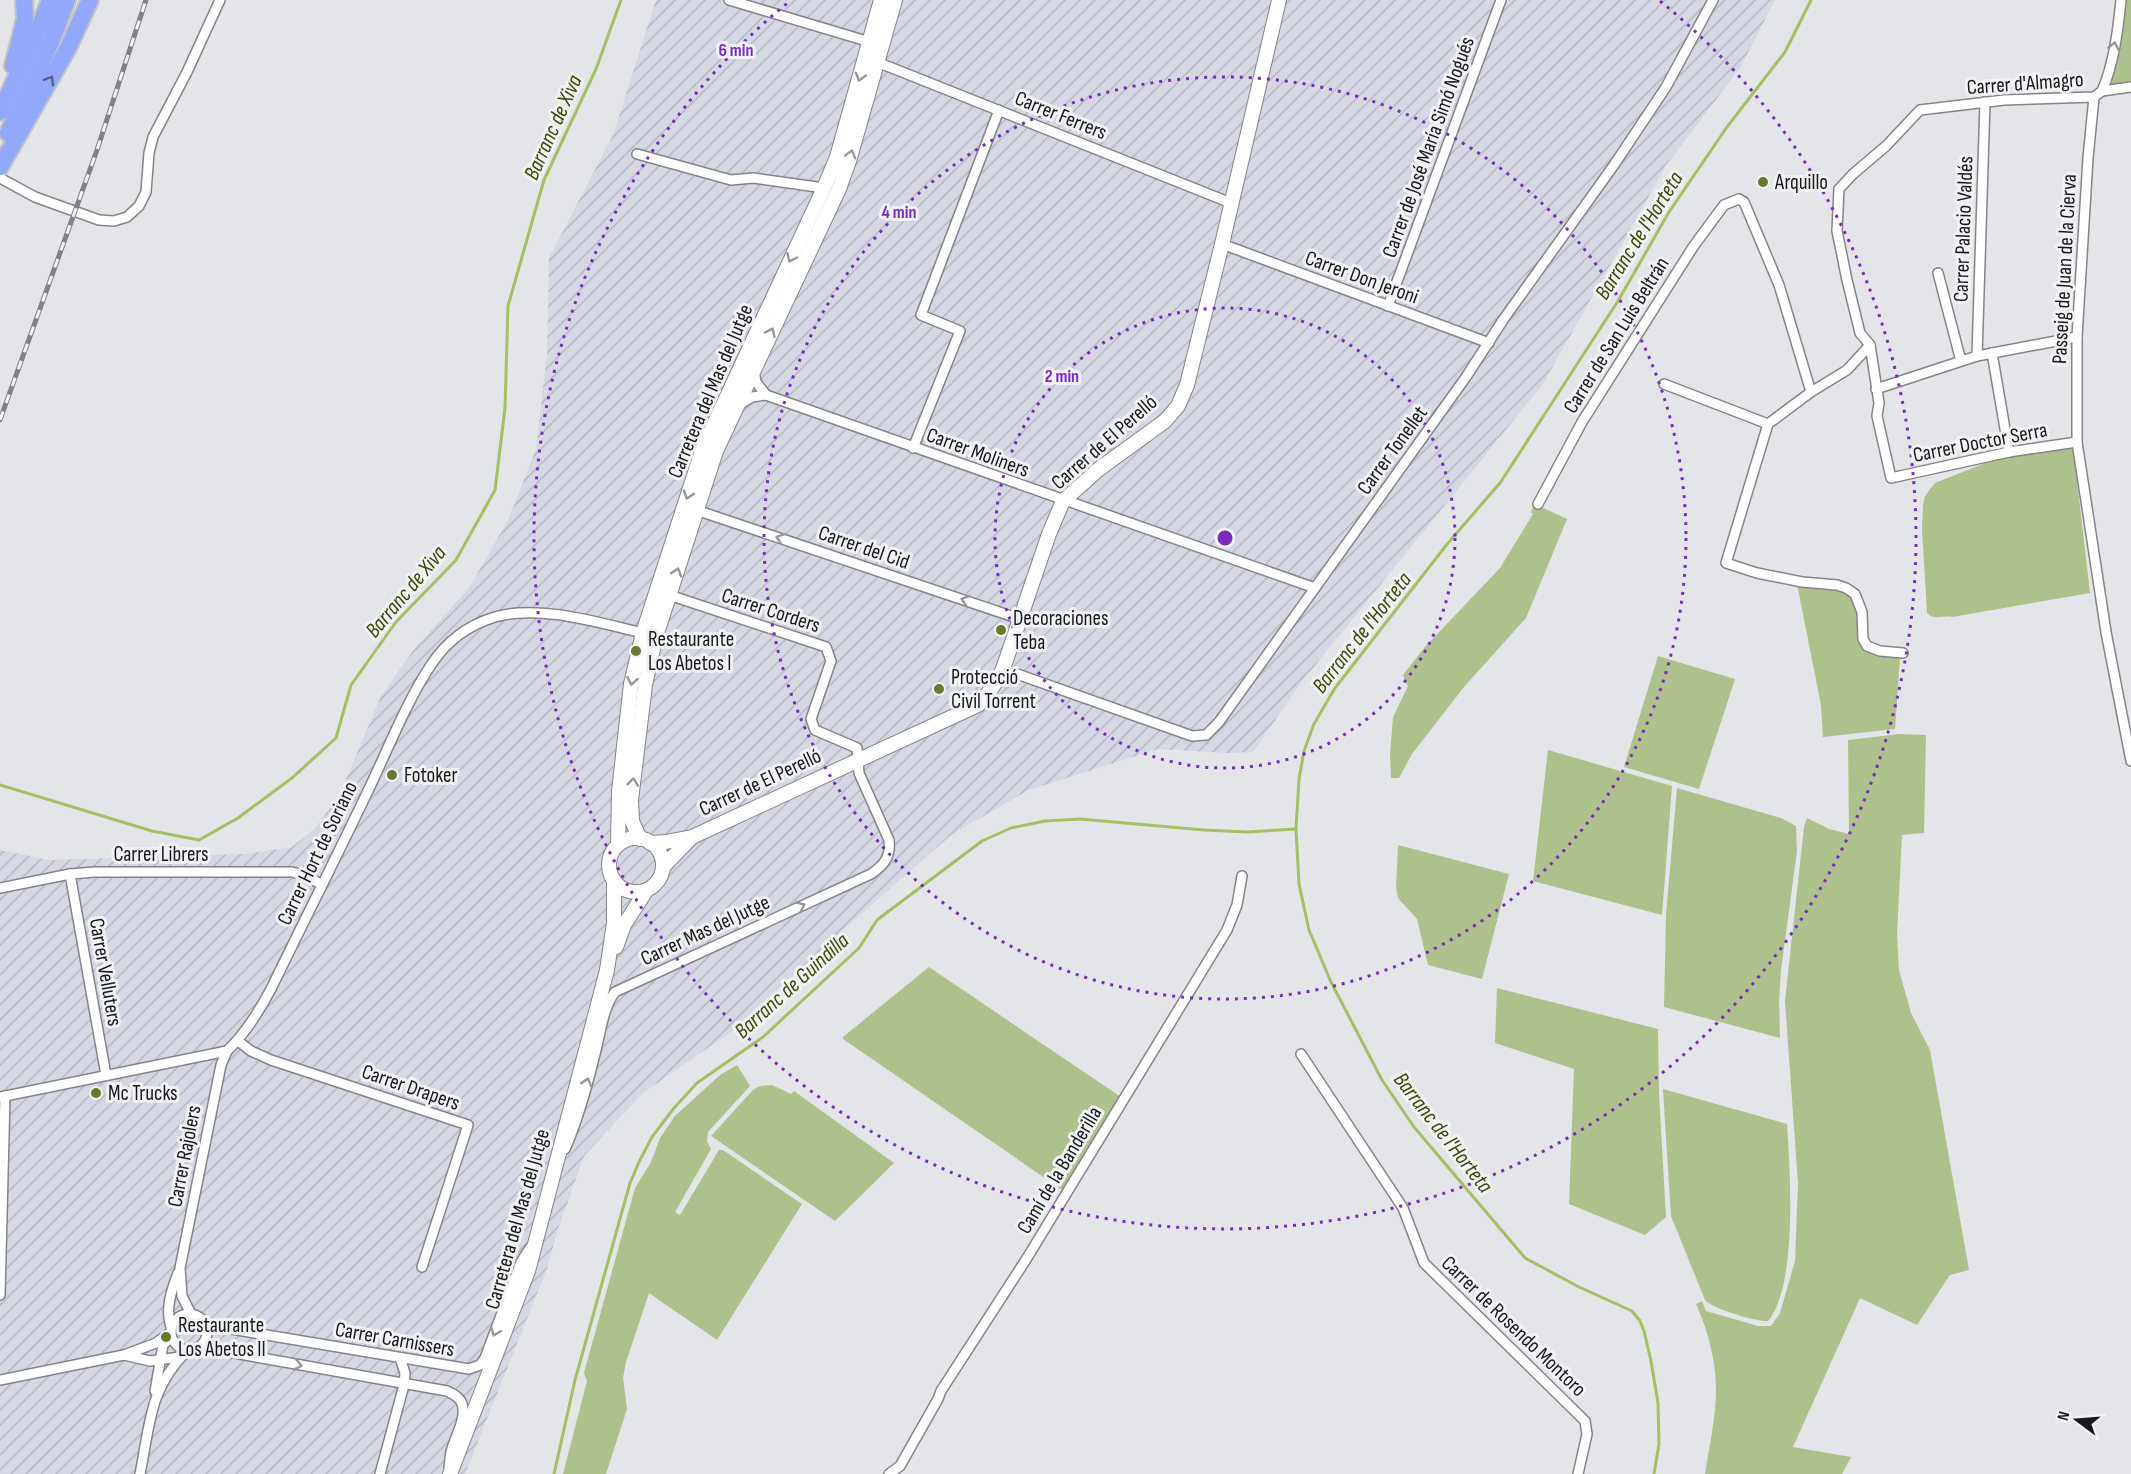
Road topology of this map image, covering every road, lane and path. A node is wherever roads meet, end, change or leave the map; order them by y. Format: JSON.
{"nodes":[{"id":1,"x":24,"y":0,"type":"edge"},
{"id":2,"x":50,"y":0,"type":"edge"},
{"id":3,"x":67,"y":0,"type":"edge"},
{"id":4,"x":90,"y":0,"type":"edge"},
{"id":5,"x":220,"y":0,"type":"edge"},
{"id":6,"x":729,"y":0,"type":"edge"},
{"id":7,"x":881,"y":0,"type":"edge"},
{"id":8,"x":895,"y":0,"type":"edge"},
{"id":9,"x":1279,"y":0,"type":"edge"},
{"id":10,"x":1501,"y":0,"type":"edge"},
{"id":11,"x":1713,"y":0,"type":"edge"},
{"id":12,"x":2121,"y":0,"type":"edge"},
{"id":13,"x":870,"y":42,"type":"junction"},
{"id":14,"x":878,"y":62,"type":"junction"},
{"id":15,"x":2131,"y":87,"type":"edge"},
{"id":16,"x":0,"y":89,"type":"edge"},
{"id":17,"x":2098,"y":94,"type":"junction"},
{"id":18,"x":1985,"y":102,"type":"junction"},
{"id":19,"x":999,"y":110,"type":"junction"},
{"id":20,"x":0,"y":112,"type":"edge"},
{"id":21,"x":0,"y":150,"type":"edge"},
{"id":22,"x":637,"y":154,"type":"dead end"},
{"id":23,"x":0,"y":167,"type":"edge"},
{"id":24,"x":0,"y":177,"type":"edge"},
{"id":25,"x":824,"y":188,"type":"junction"},
{"id":26,"x":1231,"y":204,"type":"junction"},
{"id":27,"x":1222,"y":244,"type":"junction"},
{"id":28,"x":1938,"y":273,"type":"dead end"},
{"id":29,"x":1389,"y":306,"type":"junction"},
{"id":30,"x":2077,"y":337,"type":"junction"},
{"id":31,"x":1489,"y":343,"type":"junction"},
{"id":32,"x":1870,"y":345,"type":"junction"},
{"id":33,"x":1992,"y":353,"type":"junction"},
{"id":34,"x":1977,"y":356,"type":"junction"},
{"id":35,"x":1961,"y":361,"type":"junction"},
{"id":36,"x":754,"y":368,"type":"junction"},
{"id":37,"x":1664,"y":384,"type":"dead end"},
{"id":38,"x":1876,"y":389,"type":"junction"},
{"id":39,"x":1811,"y":392,"type":"junction"},
{"id":40,"x":766,"y":395,"type":"junction"},
{"id":41,"x":736,"y":408,"type":"junction"},
{"id":42,"x":1768,"y":424,"type":"junction"},
{"id":43,"x":2077,"y":442,"type":"junction"},
{"id":44,"x":913,"y":448,"type":"junction"},
{"id":45,"x":2009,"y":452,"type":"junction"},
{"id":46,"x":1063,"y":501,"type":"junction"},
{"id":47,"x":1538,"y":504,"type":"dead end"},
{"id":48,"x":696,"y":510,"type":"junction"},
{"id":49,"x":1315,"y":588,"type":"junction"},
{"id":50,"x":669,"y":595,"type":"junction"},
{"id":51,"x":1020,"y":618,"type":"junction"},
{"id":52,"x":643,"y":633,"type":"junction"},
{"id":53,"x":1904,"y":653,"type":"dead end"},
{"id":54,"x":1003,"y":669,"type":"junction"},
{"id":55,"x":858,"y":760,"type":"junction"},
{"id":56,"x":2131,"y":761,"type":"edge"},
{"id":57,"x":692,"y":837,"type":"junction"},
{"id":58,"x":645,"y":841,"type":"junction"},
{"id":59,"x":618,"y":845,"type":"junction"},
{"id":60,"x":663,"y":867,"type":"junction"},
{"id":61,"x":70,"y":874,"type":"junction"},
{"id":62,"x":1242,"y":876,"type":"dead end"},
{"id":63,"x":614,"y":882,"type":"junction"},
{"id":64,"x":321,"y":884,"type":"junction"},
{"id":65,"x":0,"y":888,"type":"edge"},
{"id":66,"x":646,"y":891,"type":"junction"},
{"id":67,"x":607,"y":970,"type":"junction"},
{"id":68,"x":238,"y":1041,"type":"junction"},
{"id":69,"x":226,"y":1051,"type":"junction"},
{"id":70,"x":1301,"y":1054,"type":"dead end"},
{"id":71,"x":106,"y":1075,"type":"junction"},
{"id":72,"x":2,"y":1097,"type":"edge"},
{"id":73,"x":552,"y":1176,"type":"junction"},
{"id":74,"x":536,"y":1241,"type":"junction"},
{"id":75,"x":422,"y":1267,"type":"dead end"},
{"id":76,"x":180,"y":1268,"type":"junction"},
{"id":77,"x":0,"y":1295,"type":"edge"},
{"id":78,"x":191,"y":1314,"type":"junction"},
{"id":79,"x":204,"y":1322,"type":"junction"},
{"id":80,"x":171,"y":1332,"type":"junction"},
{"id":81,"x":200,"y":1347,"type":"junction"},
{"id":82,"x":183,"y":1354,"type":"junction"},
{"id":83,"x":124,"y":1355,"type":"junction"},
{"id":84,"x":400,"y":1358,"type":"junction"},
{"id":85,"x":140,"y":1359,"type":"junction"},
{"id":86,"x":160,"y":1360,"type":"junction"},
{"id":87,"x":156,"y":1379,"type":"junction"},
{"id":88,"x":0,"y":1380,"type":"edge"},
{"id":89,"x":404,"y":1385,"type":"junction"},
{"id":90,"x":155,"y":1396,"type":"junction"},
{"id":91,"x":896,"y":1472,"type":"edge"},
{"id":92,"x":140,"y":1474,"type":"edge"},
{"id":93,"x":380,"y":1474,"type":"edge"},
{"id":94,"x":449,"y":1474,"type":"edge"},
{"id":95,"x":1578,"y":1474,"type":"edge"}],
"edges":[{"from":1,"to":16,"type":"highway"},
{"from":2,"to":20,"type":"highway"},
{"from":3,"to":21,"type":"highway"},
{"from":23,"to":4,"type":"highway","one_way":true},
{"from":5,"to":24,"type":"street"},
{"from":6,"to":13,"type":"street"},
{"from":7,"to":13,"type":"street","name":"Carretera del Mas del Jutge"},
{"from":8,"to":14,"type":"street","name":"Carretera del Mas del Jutge"},
{"from":9,"to":26,"type":"street","name":"Carrer de El Perelló"},
{"from":10,"to":29,"type":"street","name":"Carrer de José María Simó Nogués"},
{"from":11,"to":31,"type":"street","name":"Carrer Tonellet"},
{"from":17,"to":12,"type":"street","name":"Passeig de Juan de la Cierva","one_way":true},
{"from":13,"to":25,"type":"street","name":"Carretera del Mas del Jutge","one_way":true},
{"from":14,"to":19,"type":"street","name":"Carrer Ferrers"},
{"from":36,"to":14,"type":"street","name":"Carretera del Mas del Jutge","one_way":true},
{"from":15,"to":17,"type":"street","name":"Carrer d'Almagro"},
{"from":17,"to":18,"type":"street","name":"Carrer d'Almagro"},
{"from":17,"to":30,"type":"street","name":"Passeig de Juan de la Cierva"},
{"from":18,"to":32,"type":"street","name":"Carrer d'Almagro"},
{"from":18,"to":34,"type":"street","name":"Carrer Palacio Valdés"},
{"from":19,"to":26,"type":"street","name":"Carrer Ferrers"},
{"from":19,"to":44,"type":"street"},
{"from":22,"to":25,"type":"street"},
{"from":25,"to":52,"type":"street","name":"Carretera del Mas del Jutge","one_way":true},
{"from":26,"to":27,"type":"street","name":"Carrer de El Perelló"},
{"from":27,"to":29,"type":"street","name":"Carrer Don Jeroni"},
{"from":27,"to":46,"type":"street","name":"Carrer de El Perelló"},
{"from":28,"to":35,"type":"street"},
{"from":29,"to":31,"type":"street","name":"Carrer Don Jeroni"},
{"from":30,"to":33,"type":"street"},
{"from":30,"to":43,"type":"street","name":"Passeig de Juan de la Cierva"},
{"from":31,"to":49,"type":"street","name":"Carrer Tonellet"},
{"from":32,"to":38,"type":"street"},
{"from":32,"to":39,"type":"street"},
{"from":33,"to":34,"type":"street"},
{"from":33,"to":45,"type":"street"},
{"from":34,"to":35,"type":"street"},
{"from":35,"to":38,"type":"street"},
{"from":36,"to":40,"type":"street"},
{"from":36,"to":41,"type":"street","name":"Carretera del Mas del Jutge"},
{"from":37,"to":42,"type":"street"},
{"from":38,"to":45,"type":"street","name":"Carrer Doctor Serra"},
{"from":39,"to":42,"type":"street"},
{"from":39,"to":47,"type":"street","name":"Carrer de San Luis Beltrán"},
{"from":40,"to":41,"type":"street"},
{"from":40,"to":44,"type":"street","name":"Carrer Moliners"},
{"from":41,"to":48,"type":"street","name":"Carretera del Mas del Jutge"},
{"from":42,"to":53,"type":"street"},
{"from":43,"to":45,"type":"street","name":"Carrer Doctor Serra"},
{"from":43,"to":56,"type":"street","name":"Passeig de Juan de la Cierva"},
{"from":44,"to":46,"type":"street","name":"Carrer Moliners"},
{"from":46,"to":49,"type":"street","name":"Carrer Moliners"},
{"from":46,"to":51,"type":"street","name":"Carrer de El Perelló"},
{"from":50,"to":48,"type":"street","name":"Carretera del Mas del Jutge","one_way":true},
{"from":51,"to":48,"type":"street","name":"Carrer del Cid","one_way":true},
{"from":49,"to":54,"type":"street","name":"Carrer Tonellet"},
{"from":50,"to":55,"type":"street","name":"Carrer Corders"},
{"from":58,"to":50,"type":"street","name":"Carretera del Mas del Jutge","one_way":true},
{"from":51,"to":54,"type":"street","name":"Carrer de El Perelló"},
{"from":52,"to":59,"type":"street","name":"Carretera del Mas del Jutge","one_way":true},
{"from":52,"to":64,"type":"street","name":"Carrer Hort de Soriano"},
{"from":54,"to":55,"type":"street","name":"Carrer de El Perelló"},
{"from":55,"to":57,"type":"street","name":"Carrer de El Perelló"},
{"from":73,"to":55,"type":"street","name":"Carrer Mas del Jutge","one_way":true},
{"from":57,"to":58,"type":"street"},
{"from":57,"to":60,"type":"street"},
{"from":58,"to":59,"type":"street"},
{"from":58,"to":60,"type":"street"},
{"from":59,"to":63,"type":"street"},
{"from":60,"to":66,"type":"street"},
{"from":61,"to":64,"type":"street","name":"Carrer Librers"},
{"from":61,"to":65,"type":"street","name":"Carrer Librers"},
{"from":61,"to":71,"type":"street","name":"Carrer Velluters"},
{"from":62,"to":91,"type":"street","name":"Camí de la Banderilla"},
{"from":63,"to":66,"type":"street"},
{"from":63,"to":67,"type":"street","name":"Carretera del Mas del Jutge"},
{"from":64,"to":68,"type":"street","name":"Carrer Hort de Soriano"},
{"from":66,"to":67,"type":"street","name":"Carretera del Mas del Jutge"},
{"from":67,"to":73,"type":"street","name":"Carretera del Mas del Jutge"},
{"from":68,"to":69,"type":"street","name":"Carrer Hort de Soriano"},
{"from":68,"to":75,"type":"street","name":"Carrer Drapers"},
{"from":69,"to":71,"type":"street","name":"Carrer Hort de Soriano"},
{"from":69,"to":76,"type":"street","name":"Carrer Rajolers"},
{"from":70,"to":95,"type":"street","name":"Carrer de Rosendo Montoro"},
{"from":71,"to":72,"type":"street","name":"Carrer Hort de Soriano"},
{"from":72,"to":77,"type":"street"},
{"from":73,"to":74,"type":"street","name":"Carretera del Mas del Jutge"},
{"from":74,"to":84,"type":"street","name":"Carrer Carnissers","one_way":true},
{"from":74,"to":94,"type":"street","name":"Carretera del Mas del Jutge"},
{"from":76,"to":78,"type":"street","name":"Carrer Rajolers"},
{"from":76,"to":80,"type":"street","name":"Carrer Rajolers"},
{"from":78,"to":79,"type":"street","name":"Carrer Carnissers"},
{"from":78,"to":80,"type":"street"},
{"from":79,"to":81,"type":"street"},
{"from":79,"to":84,"type":"street","name":"Carrer Carnissers"},
{"from":80,"to":82,"type":"street"},
{"from":80,"to":83,"type":"street"},
{"from":80,"to":86,"type":"street","name":"Carrer Rajolers"},
{"from":81,"to":82,"type":"street","name":"Carrer Carnissers"},
{"from":81,"to":89,"type":"street","name":"Carrer Carnissers","one_way":true},
{"from":82,"to":86,"type":"street","name":"Carrer Carnissers"},
{"from":82,"to":90,"type":"street","name":"Carrer Rajolers"},
{"from":83,"to":85,"type":"street","name":"Carrer Carnissers"},
{"from":83,"to":88,"type":"street"},
{"from":84,"to":89,"type":"street"},
{"from":85,"to":86,"type":"street","name":"Carrer Carnissers"},
{"from":85,"to":87,"type":"street"},
{"from":86,"to":87,"type":"street","name":"Carrer Rajolers"},
{"from":87,"to":90,"type":"street","name":"Carrer Rajolers"},
{"from":89,"to":93,"type":"street"},
{"from":89,"to":94,"type":"street","name":"Carrer Carnissers"},
{"from":90,"to":92,"type":"street","name":"Carrer Rajolers"}]}
